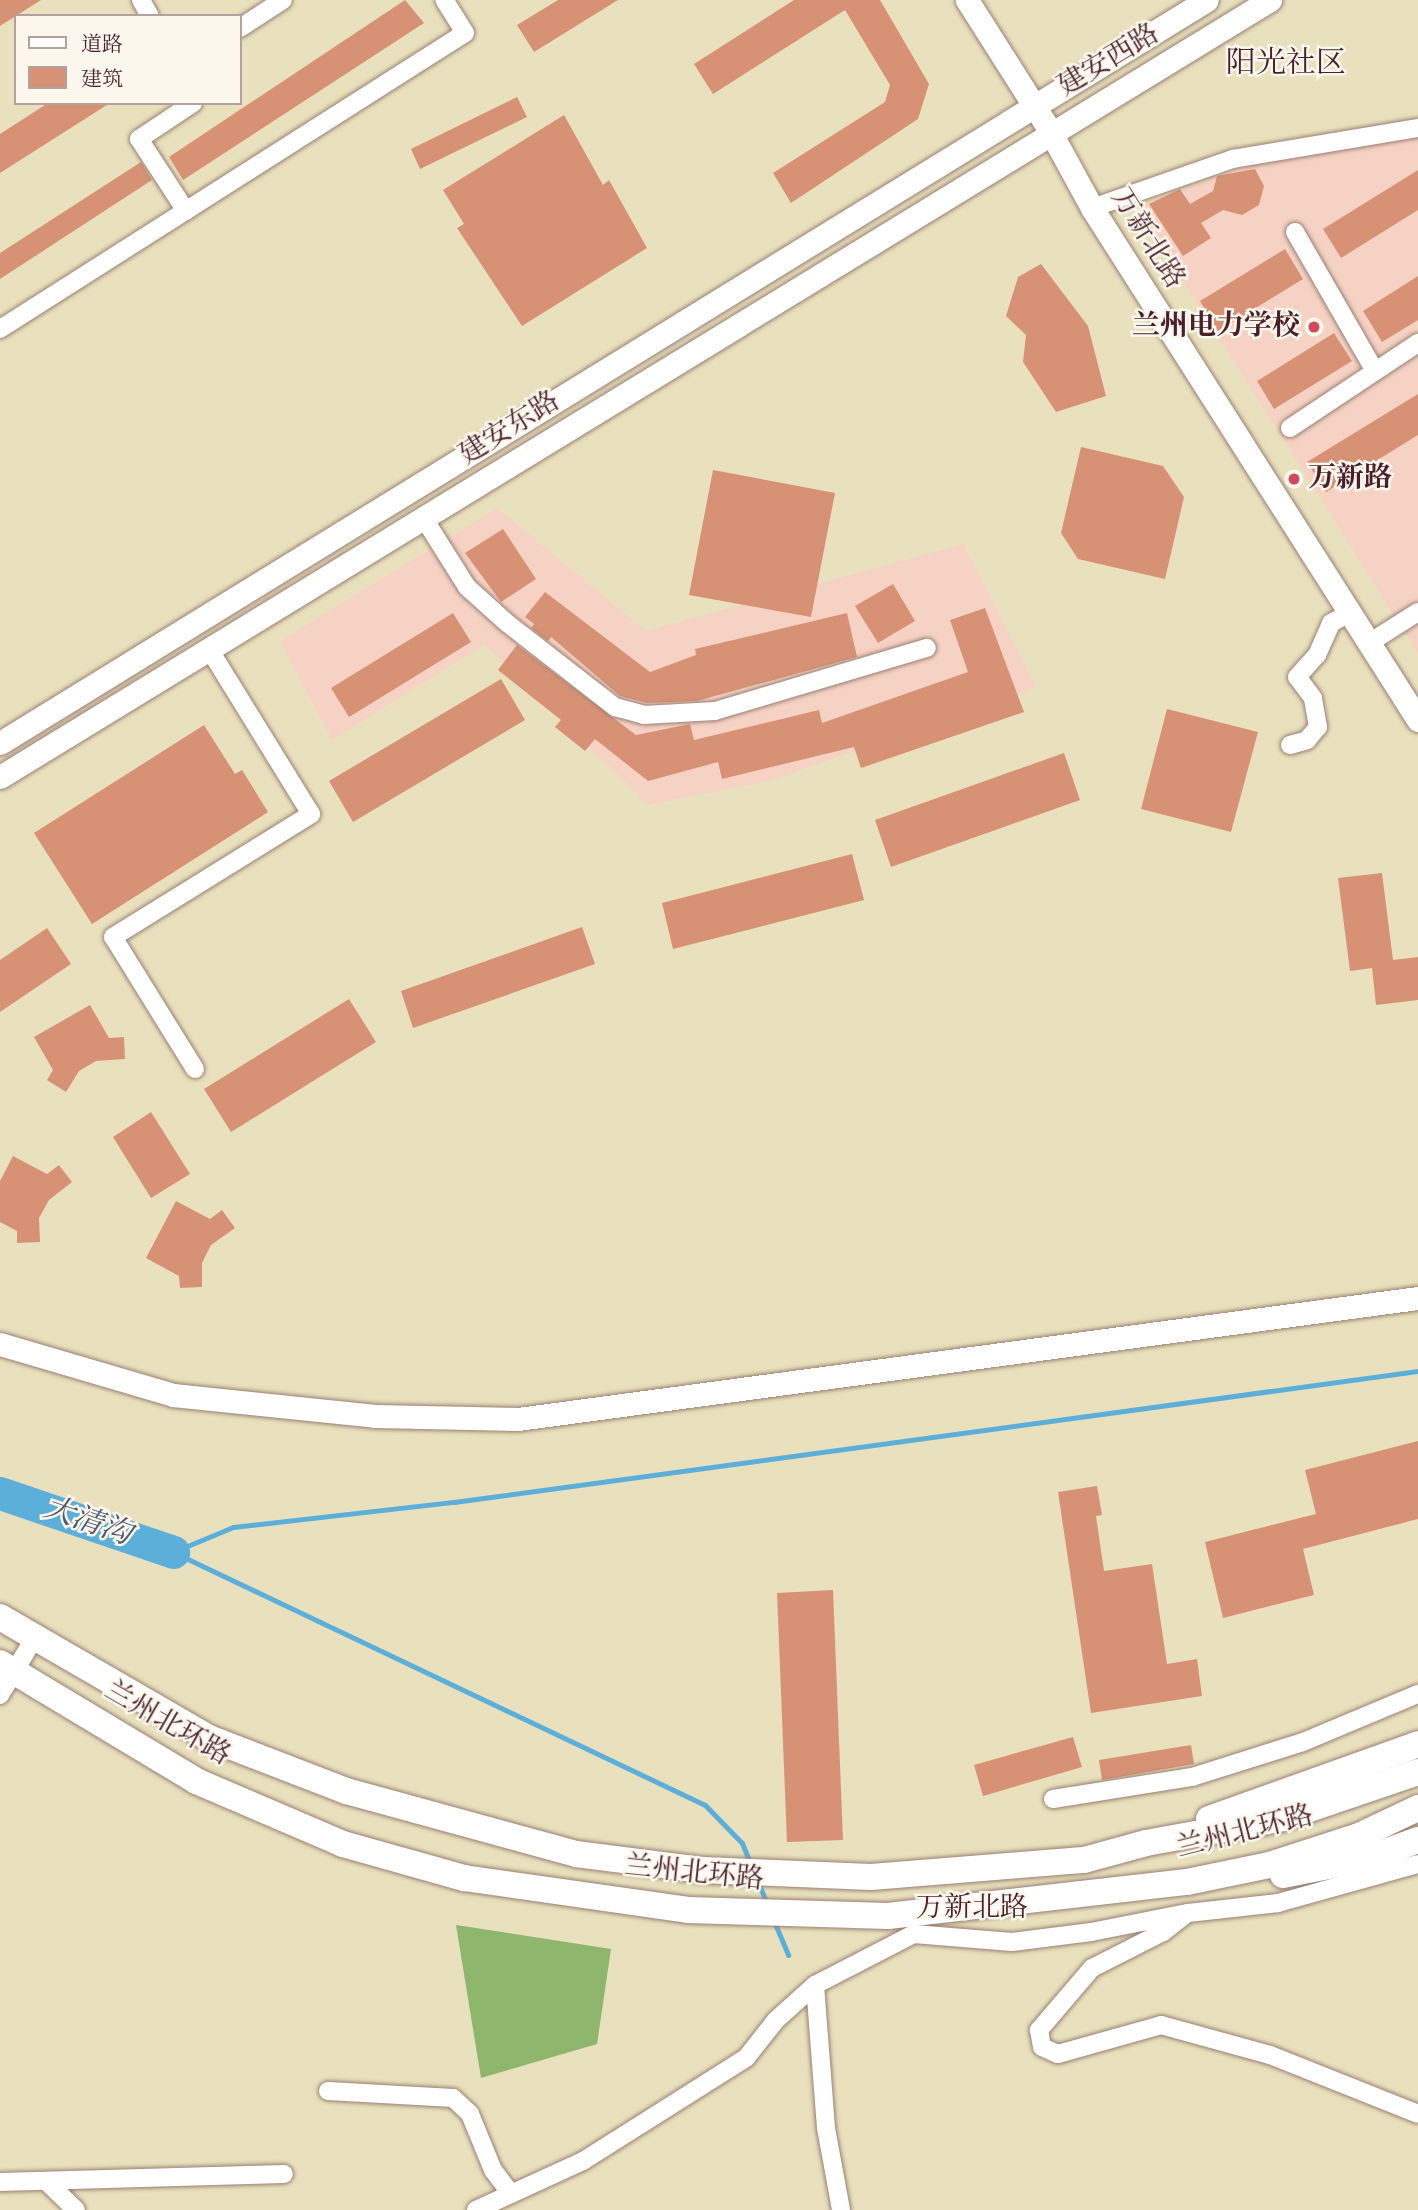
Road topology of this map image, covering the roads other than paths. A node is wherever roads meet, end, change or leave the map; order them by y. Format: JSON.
{"nodes":[{"id":1,"x":283,"y":0,"type":"edge"},
{"id":2,"x":444,"y":0,"type":"edge"},
{"id":3,"x":967,"y":0,"type":"edge"},
{"id":4,"x":1207,"y":0,"type":"edge"},
{"id":5,"x":1270,"y":0,"type":"edge"},
{"id":6,"x":242,"y":27,"type":"edge"},
{"id":7,"x":190,"y":105,"type":"edge"},
{"id":8,"x":1036,"y":107,"type":"junction"},
{"id":9,"x":1418,"y":128,"type":"edge"},
{"id":10,"x":1050,"y":131,"type":"junction"},
{"id":11,"x":1091,"y":208,"type":"junction"},
{"id":12,"x":186,"y":211,"type":"junction"},
{"id":13,"x":1295,"y":232,"type":"dead end"},
{"id":14,"x":0,"y":329,"type":"edge"},
{"id":15,"x":1418,"y":343,"type":"edge"},
{"id":16,"x":1376,"y":371,"type":"junction"},
{"id":17,"x":1290,"y":428,"type":"dead end"},
{"id":18,"x":423,"y":517,"type":"junction"},
{"id":19,"x":1350,"y":612,"type":"junction"},
{"id":20,"x":1418,"y":612,"type":"edge"},
{"id":21,"x":1369,"y":643,"type":"junction"},
{"id":22,"x":927,"y":648,"type":"dead end"},
{"id":23,"x":209,"y":649,"type":"junction"},
{"id":24,"x":1418,"y":720,"type":"edge"},
{"id":25,"x":0,"y":744,"type":"edge"},
{"id":26,"x":1290,"y":745,"type":"dead end"},
{"id":27,"x":0,"y":777,"type":"edge"},
{"id":28,"x":195,"y":1069,"type":"dead end"},
{"id":29,"x":1418,"y":1298,"type":"edge"},
{"id":30,"x":0,"y":1344,"type":"edge"},
{"id":31,"x":0,"y":1617,"type":"edge"},
{"id":32,"x":34,"y":1637,"type":"junction"},
{"id":33,"x":7,"y":1667,"type":"edge"},
{"id":34,"x":1418,"y":1694,"type":"edge"},
{"id":35,"x":0,"y":1695,"type":"edge"},
{"id":36,"x":1418,"y":1744,"type":"edge"},
{"id":37,"x":1418,"y":1772,"type":"edge"},
{"id":38,"x":1053,"y":1799,"type":"dead end"},
{"id":39,"x":1418,"y":1808,"type":"edge"},
{"id":40,"x":1418,"y":1840,"type":"edge"},
{"id":41,"x":1146,"y":1843,"type":"junction"},
{"id":42,"x":1418,"y":1864,"type":"edge"},
{"id":43,"x":1187,"y":1882,"type":"junction"},
{"id":44,"x":1188,"y":1913,"type":"junction"},
{"id":45,"x":816,"y":1985,"type":"junction"},
{"id":46,"x":328,"y":2091,"type":"dead end"},
{"id":47,"x":1418,"y":2114,"type":"edge"},
{"id":48,"x":284,"y":2174,"type":"dead end"},
{"id":49,"x":0,"y":2182,"type":"edge"},
{"id":50,"x":47,"y":2182,"type":"junction"},
{"id":51,"x":511,"y":2194,"type":"junction"},
{"id":52,"x":76,"y":2210,"type":"edge"},
{"id":53,"x":476,"y":2210,"type":"edge"},
{"id":54,"x":841,"y":2210,"type":"edge"}],
"edges":[{"from":1,"to":6,"type":"street"},
{"from":2,"to":12,"type":"street"},
{"from":3,"to":8,"type":"main road","name":"万新北路"},
{"from":4,"to":8,"type":"main road","name":"建安西路"},
{"from":5,"to":10,"type":"main road","name":"建安西路"},
{"from":7,"to":12,"type":"street"},
{"from":8,"to":10,"type":"main road","name":"万新北路"},
{"from":8,"to":25,"type":"main road","name":"建安东路"},
{"from":9,"to":11,"type":"street"},
{"from":10,"to":11,"type":"main road","name":"万新北路"},
{"from":10,"to":18,"type":"main road","name":"建安东路"},
{"from":11,"to":19,"type":"main road","name":"万新北路"},
{"from":12,"to":14,"type":"street"},
{"from":13,"to":16,"type":"street"},
{"from":15,"to":16,"type":"street"},
{"from":16,"to":17,"type":"street"},
{"from":18,"to":22,"type":"street"},
{"from":18,"to":23,"type":"main road","name":"建安东路"},
{"from":19,"to":21,"type":"main road","name":"万新北路"},
{"from":19,"to":26,"type":"street"},
{"from":20,"to":21,"type":"street"},
{"from":21,"to":24,"type":"main road","name":"万新北路"},
{"from":23,"to":27,"type":"main road","name":"建安东路"},
{"from":23,"to":28,"type":"street"},
{"from":29,"to":30,"type":"main road"},
{"from":31,"to":32,"type":"highway","name":"兰州北环路"},
{"from":32,"to":33,"type":"street"},
{"from":32,"to":41,"type":"highway","name":"兰州北环路"},
{"from":33,"to":35,"type":"street"},
{"from":33,"to":43,"type":"highway","name":"兰州北环路"},
{"from":34,"to":38,"type":"street"},
{"from":36,"to":41,"type":"highway"},
{"from":37,"to":41,"type":"highway","name":"兰州北环路"},
{"from":39,"to":43,"type":"highway","name":"兰州北环路"},
{"from":40,"to":43,"type":"highway"},
{"from":42,"to":44,"type":"street","name":"万新北路"},
{"from":44,"to":45,"type":"street","name":"万新北路"},
{"from":44,"to":47,"type":"street"},
{"from":45,"to":51,"type":"street","name":"万新北路"},
{"from":45,"to":54,"type":"street"},
{"from":46,"to":51,"type":"street"},
{"from":48,"to":50,"type":"street"},
{"from":49,"to":50,"type":"street"},
{"from":50,"to":52,"type":"street"},
{"from":51,"to":53,"type":"street","name":"万新北路"}]}
